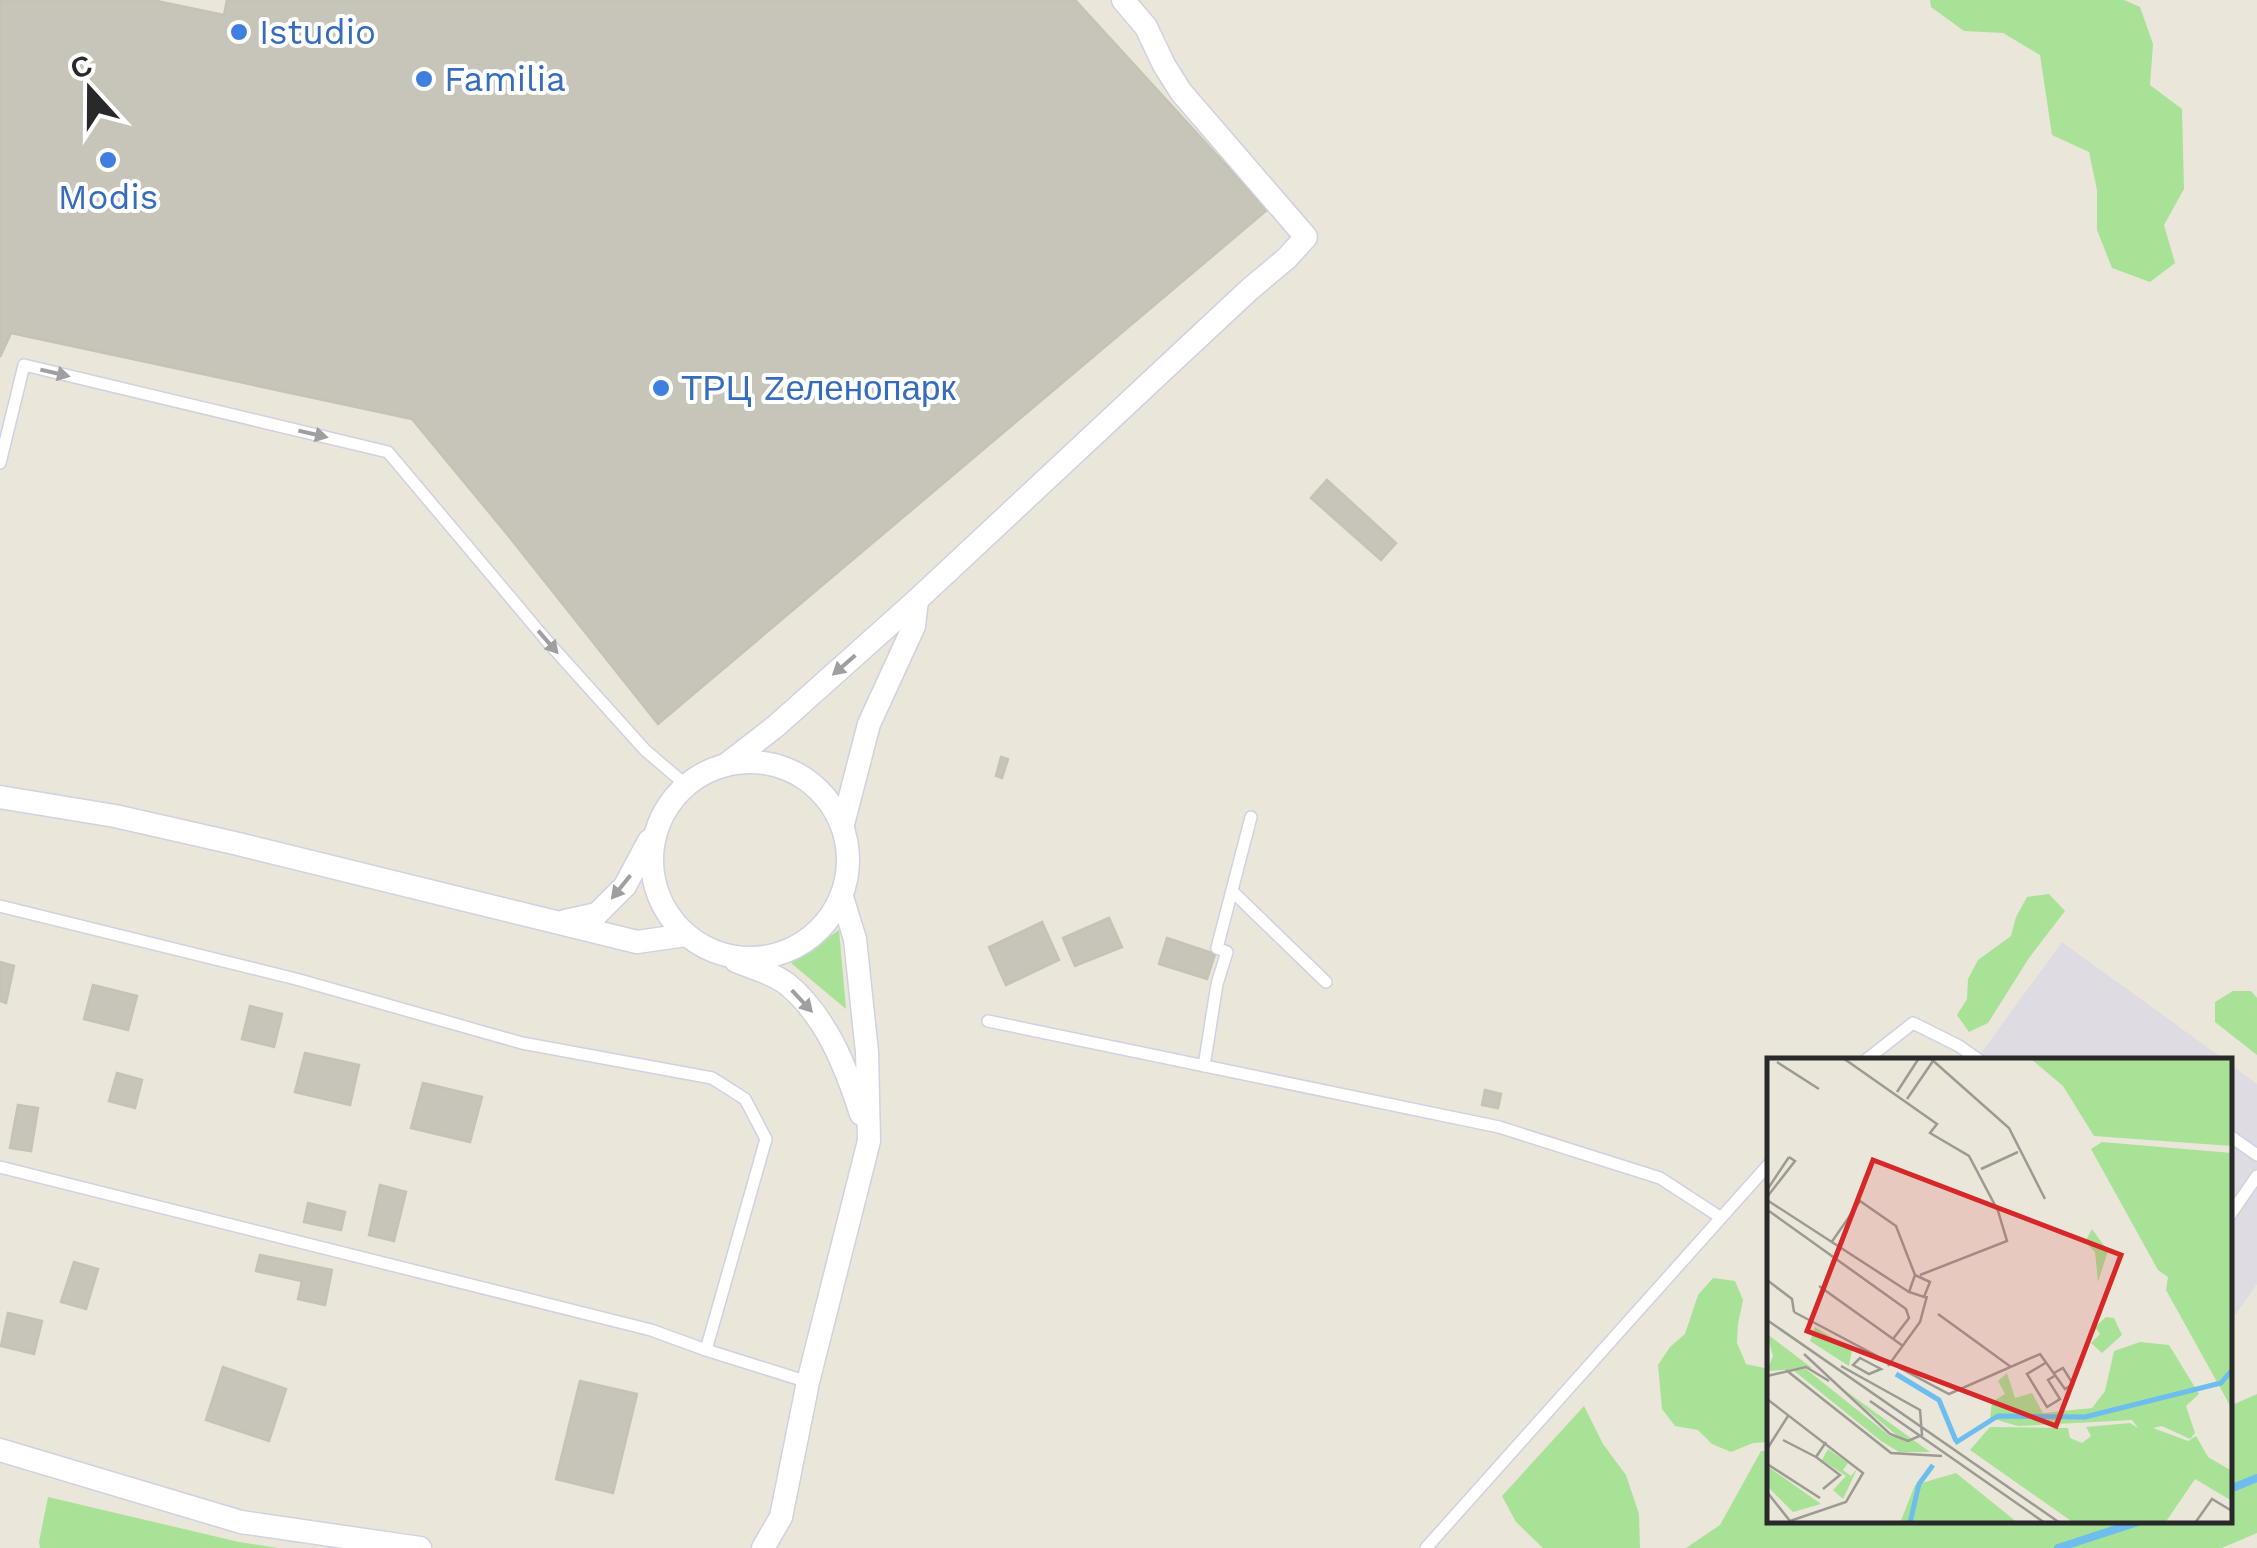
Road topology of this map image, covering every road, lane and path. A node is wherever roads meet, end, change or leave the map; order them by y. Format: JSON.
{"nodes":[{"id":1,"x":1123,"y":0,"type":"edge"},
{"id":2,"x":0,"y":463,"type":"edge"},
{"id":3,"x":918,"y":600,"type":"junction"},
{"id":4,"x":727,"y":764,"type":"junction"},
{"id":5,"x":686,"y":785,"type":"junction"},
{"id":6,"x":0,"y":797,"type":"edge"},
{"id":7,"x":1251,"y":817,"type":"dead end"},
{"id":8,"x":843,"y":824,"type":"junction"},
{"id":9,"x":658,"y":826,"type":"junction"},
{"id":10,"x":1232,"y":891,"type":"junction"},
{"id":11,"x":842,"y":897,"type":"junction"},
{"id":12,"x":0,"y":906,"type":"edge"},
{"id":13,"x":562,"y":922,"type":"junction"},
{"id":14,"x":686,"y":936,"type":"junction"},
{"id":15,"x":719,"y":954,"type":"junction"},
{"id":16,"x":1326,"y":982,"type":"dead end"},
{"id":17,"x":988,"y":1022,"type":"dead end"},
{"id":18,"x":1868,"y":1058,"type":"edge"},
{"id":19,"x":1976,"y":1058,"type":"edge"},
{"id":20,"x":1204,"y":1066,"type":"junction"},
{"id":21,"x":2232,"y":1137,"type":"edge"},
{"id":22,"x":870,"y":1141,"type":"junction"},
{"id":23,"x":2257,"y":1155,"type":"edge"},
{"id":24,"x":1767,"y":1166,"type":"edge"},
{"id":25,"x":0,"y":1167,"type":"edge"},
{"id":26,"x":2257,"y":1176,"type":"edge"},
{"id":27,"x":2232,"y":1211,"type":"edge"},
{"id":28,"x":1720,"y":1217,"type":"junction"},
{"id":29,"x":706,"y":1350,"type":"junction"},
{"id":30,"x":808,"y":1382,"type":"junction"},
{"id":31,"x":0,"y":1450,"type":"edge"},
{"id":32,"x":420,"y":1548,"type":"edge"},
{"id":33,"x":763,"y":1548,"type":"edge"},
{"id":34,"x":1426,"y":1548,"type":"edge"}],
"edges":[{"from":1,"to":3,"type":"street"},
{"from":2,"to":5,"type":"lane","one_way":true},
{"from":3,"to":4,"type":"street","one_way":true},
{"from":3,"to":8,"type":"street"},
{"from":4,"to":5,"type":"street"},
{"from":4,"to":8,"type":"street"},
{"from":5,"to":9,"type":"street"},
{"from":6,"to":13,"type":"street"},
{"from":7,"to":10,"type":"lane"},
{"from":8,"to":11,"type":"street"},
{"from":9,"to":13,"type":"street","one_way":true},
{"from":9,"to":14,"type":"street"},
{"from":10,"to":16,"type":"lane"},
{"from":10,"to":20,"type":"lane"},
{"from":11,"to":15,"type":"street"},
{"from":11,"to":22,"type":"street"},
{"from":12,"to":29,"type":"lane"},
{"from":13,"to":14,"type":"street"},
{"from":14,"to":15,"type":"street"},
{"from":15,"to":22,"type":"street","one_way":true},
{"from":17,"to":20,"type":"lane"},
{"from":18,"to":19,"type":"lane"},
{"from":20,"to":28,"type":"lane"},
{"from":21,"to":23,"type":"lane"},
{"from":22,"to":30,"type":"street"},
{"from":24,"to":28,"type":"lane"},
{"from":25,"to":29,"type":"lane"},
{"from":26,"to":27,"type":"lane"},
{"from":28,"to":34,"type":"lane"},
{"from":29,"to":30,"type":"lane"},
{"from":30,"to":33,"type":"street"},
{"from":31,"to":32,"type":"street"}]}
